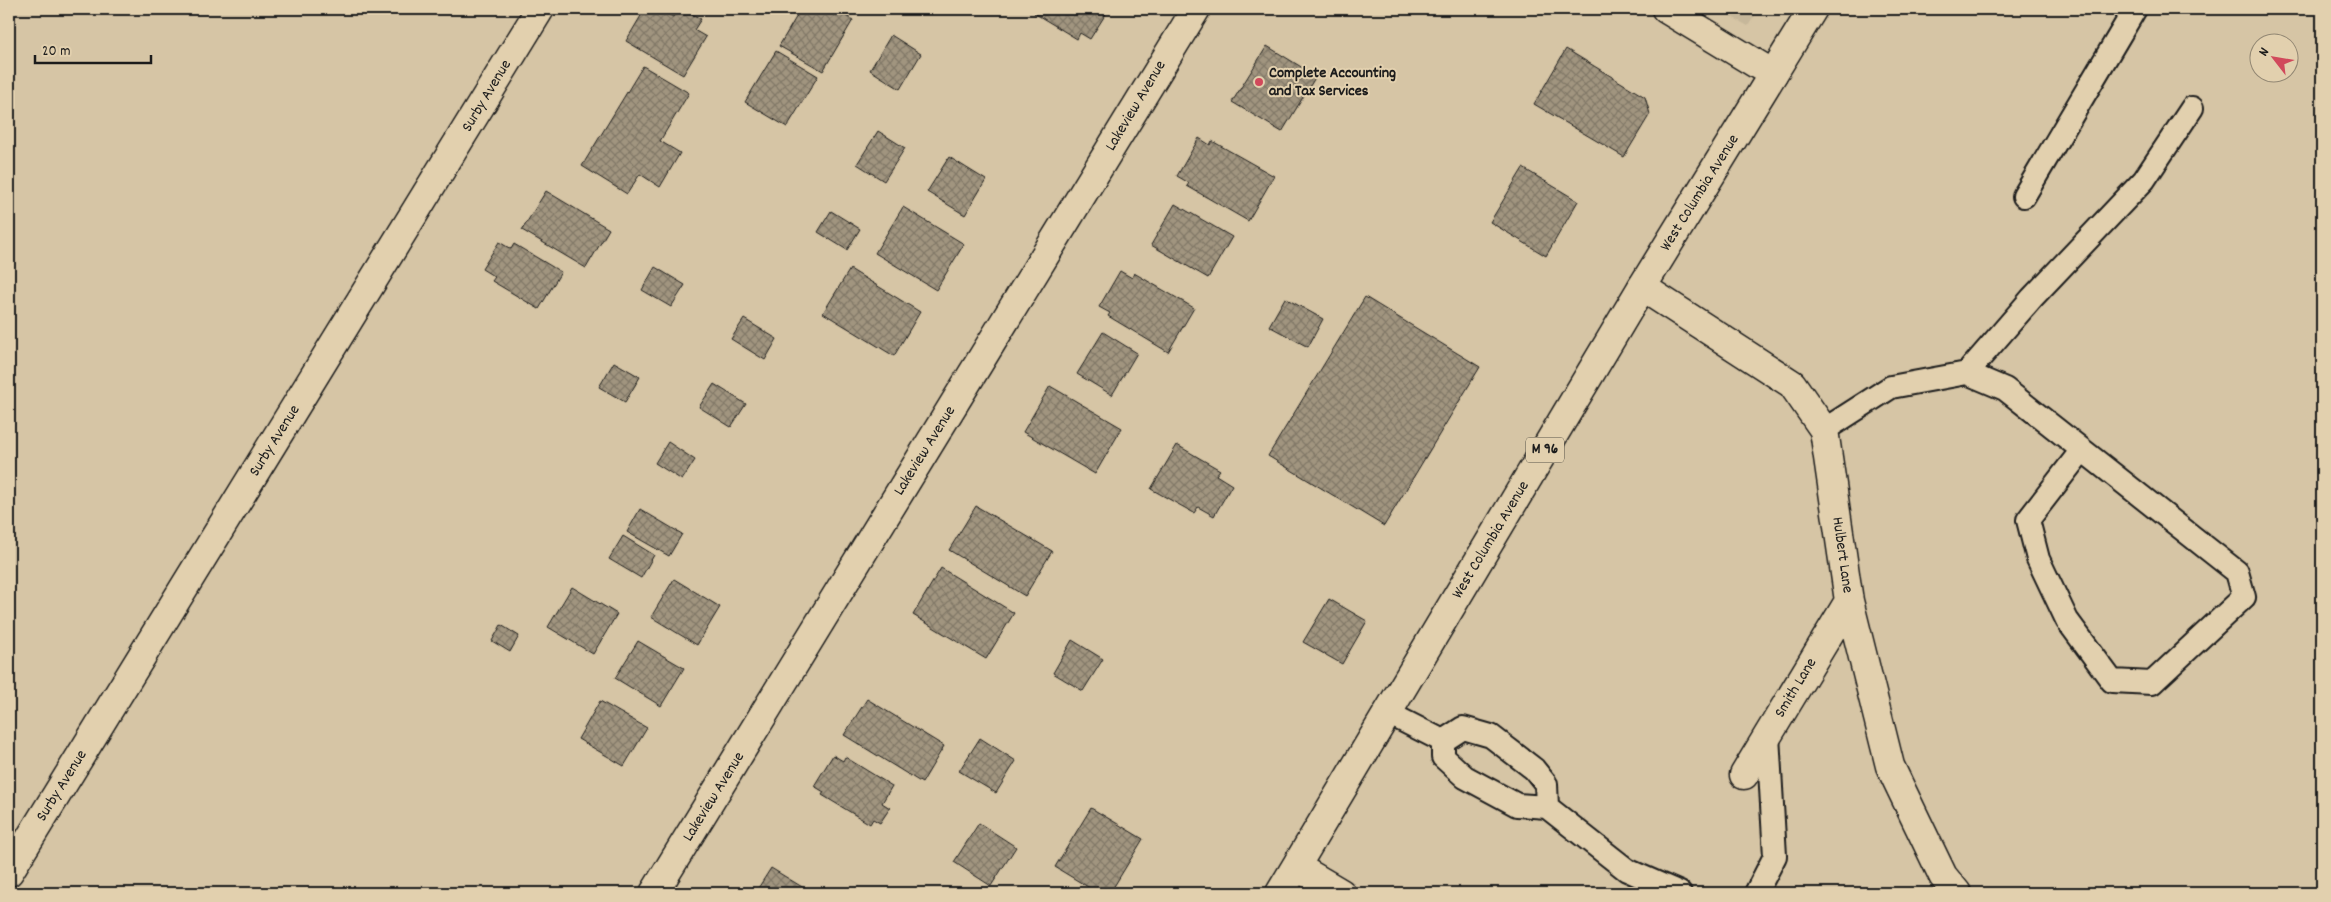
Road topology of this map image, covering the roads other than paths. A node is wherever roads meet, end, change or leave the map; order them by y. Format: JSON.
{"nodes":[{"id":1,"x":540,"y":9,"type":"edge"},
{"id":2,"x":1196,"y":9,"type":"edge"},
{"id":3,"x":1666,"y":9,"type":"edge"},
{"id":4,"x":1814,"y":9,"type":"edge"},
{"id":5,"x":2135,"y":9,"type":"edge"},
{"id":6,"x":1773,"y":74,"type":"junction"},
{"id":7,"x":2192,"y":108,"type":"dead end"},
{"id":8,"x":2024,"y":196,"type":"dead end"},
{"id":9,"x":1642,"y":287,"type":"junction"},
{"id":10,"x":1967,"y":373,"type":"junction"},
{"id":11,"x":1824,"y":430,"type":"junction"},
{"id":12,"x":2082,"y":450,"type":"junction"},
{"id":13,"x":1849,"y":601,"type":"junction"},
{"id":14,"x":1388,"y":713,"type":"junction"},
{"id":15,"x":1768,"y":736,"type":"junction"},
{"id":16,"x":1443,"y":741,"type":"junction"},
{"id":17,"x":1744,"y":775,"type":"dead end"},
{"id":18,"x":1548,"y":806,"type":"junction"},
{"id":19,"x":1297,"y":866,"type":"junction"},
{"id":20,"x":9,"y":872,"type":"edge"},
{"id":21,"x":654,"y":893,"type":"edge"},
{"id":22,"x":1280,"y":893,"type":"edge"},
{"id":23,"x":1341,"y":893,"type":"edge"},
{"id":24,"x":1680,"y":893,"type":"edge"},
{"id":25,"x":1756,"y":893,"type":"edge"},
{"id":26,"x":1957,"y":893,"type":"edge"}],
"edges":[{"from":1,"to":20,"type":"street","name":"Surby Avenue"},
{"from":2,"to":21,"type":"street","name":"Lakeview Avenue"},
{"from":3,"to":6,"type":"street"},
{"from":4,"to":6,"type":"street","name":"West Columbia Avenue","number":"M 96"},
{"from":5,"to":8,"type":"lane"},
{"from":6,"to":9,"type":"street","name":"West Columbia Avenue","number":"M 96"},
{"from":7,"to":10,"type":"lane"},
{"from":9,"to":11,"type":"street","name":"Hulbert Lane"},
{"from":9,"to":14,"type":"street","name":"West Columbia Avenue","number":"M 96"},
{"from":10,"to":11,"type":"lane"},
{"from":10,"to":12,"type":"lane"},
{"from":11,"to":13,"type":"street","name":"Hulbert Lane"},
{"from":12,"to":12,"type":"lane"},
{"from":13,"to":15,"type":"street","name":"Smith Lane"},
{"from":13,"to":26,"type":"street","name":"Hulbert Lane"},
{"from":14,"to":16,"type":"lane"},
{"from":14,"to":19,"type":"street","name":"West Columbia Avenue","number":"M 96"},
{"from":15,"to":17,"type":"street","name":"Smith Lane"},
{"from":15,"to":25,"type":"lane"},
{"from":16,"to":18,"type":"lane"},
{"from":16,"to":18,"type":"lane"},
{"from":18,"to":24,"type":"lane"},
{"from":19,"to":22,"type":"street","name":"West Columbia Avenue","number":"M 96"},
{"from":19,"to":23,"type":"street"}]}
